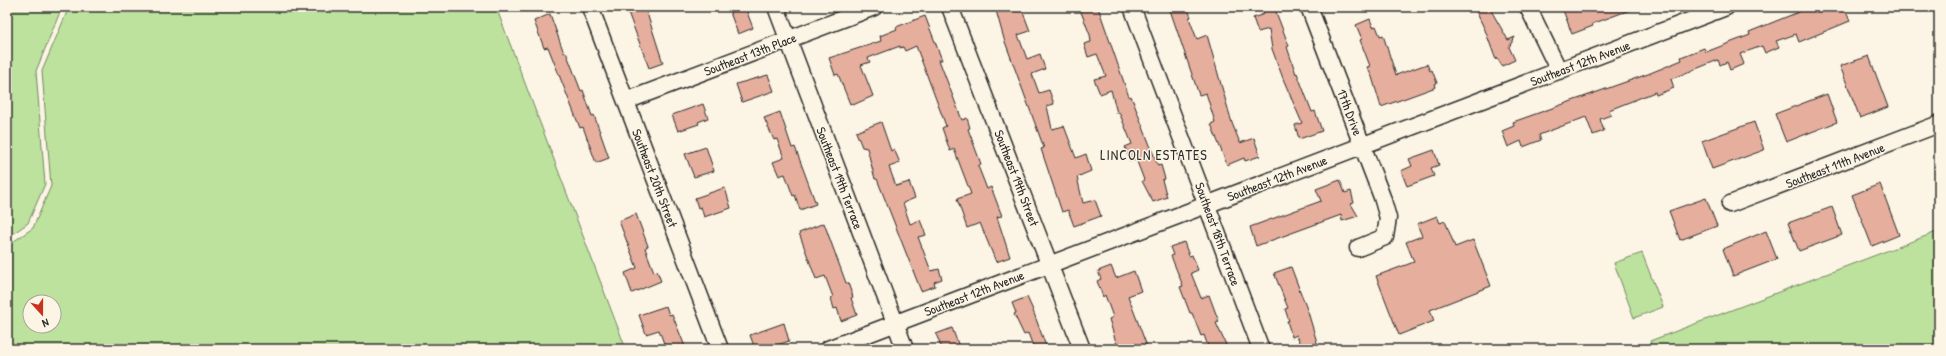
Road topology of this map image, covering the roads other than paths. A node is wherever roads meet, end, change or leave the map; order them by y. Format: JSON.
{"nodes":[{"id":1,"x":590,"y":7,"type":"edge"},
{"id":2,"x":776,"y":7,"type":"edge"},
{"id":3,"x":874,"y":7,"type":"edge"},
{"id":4,"x":950,"y":7,"type":"edge"},
{"id":5,"x":1132,"y":7,"type":"edge"},
{"id":6,"x":1309,"y":7,"type":"edge"},
{"id":7,"x":1528,"y":7,"type":"edge"},
{"id":8,"x":1726,"y":7,"type":"edge"},
{"id":9,"x":788,"y":40,"type":"junction"},
{"id":10,"x":1559,"y":71,"type":"junction"},
{"id":11,"x":626,"y":101,"type":"junction"},
{"id":12,"x":1939,"y":124,"type":"edge"},
{"id":13,"x":1363,"y":145,"type":"junction"},
{"id":14,"x":1207,"y":204,"type":"junction"},
{"id":15,"x":1730,"y":204,"type":"dead end"},
{"id":16,"x":1358,"y":248,"type":"dead end"},
{"id":17,"x":1050,"y":264,"type":"junction"},
{"id":18,"x":895,"y":323,"type":"junction"},
{"id":19,"x":720,"y":349,"type":"edge"},
{"id":20,"x":828,"y":349,"type":"edge"},
{"id":21,"x":905,"y":349,"type":"edge"},
{"id":22,"x":1082,"y":349,"type":"edge"},
{"id":23,"x":1261,"y":349,"type":"edge"}],
"edges":[{"from":1,"to":11,"type":"street","name":"Southeast 20th Street"},
{"from":2,"to":9,"type":"street","name":"Southeast 19th Terrace"},
{"from":3,"to":9,"type":"street","name":"Southeast 13th Place"},
{"from":4,"to":17,"type":"street","name":"Southeast 19th Street"},
{"from":5,"to":14,"type":"street","name":"Southeast 18th Terrace"},
{"from":6,"to":13,"type":"street","name":"17th Drive"},
{"from":7,"to":10,"type":"street"},
{"from":8,"to":10,"type":"street","name":"Southeast 12th Avenue"},
{"from":9,"to":11,"type":"street","name":"Southeast 13th Place"},
{"from":9,"to":18,"type":"street","name":"Southeast 19th Terrace"},
{"from":10,"to":13,"type":"street","name":"Southeast 12th Avenue"},
{"from":11,"to":19,"type":"street","name":"Southeast 20th Street"},
{"from":12,"to":15,"type":"street","name":"Southeast 11th Avenue"},
{"from":13,"to":14,"type":"street","name":"Southeast 12th Avenue"},
{"from":13,"to":16,"type":"street","name":"17th Drive"},
{"from":14,"to":17,"type":"street","name":"Southeast 12th Avenue"},
{"from":14,"to":23,"type":"street","name":"Southeast 18th Terrace"},
{"from":17,"to":18,"type":"street","name":"Southeast 12th Avenue"},
{"from":17,"to":22,"type":"street","name":"Southeast 19th Street"},
{"from":18,"to":20,"type":"street","name":"Southeast 12th Avenue"},
{"from":18,"to":21,"type":"street","name":"Southeast 19th Terrace"}]}
